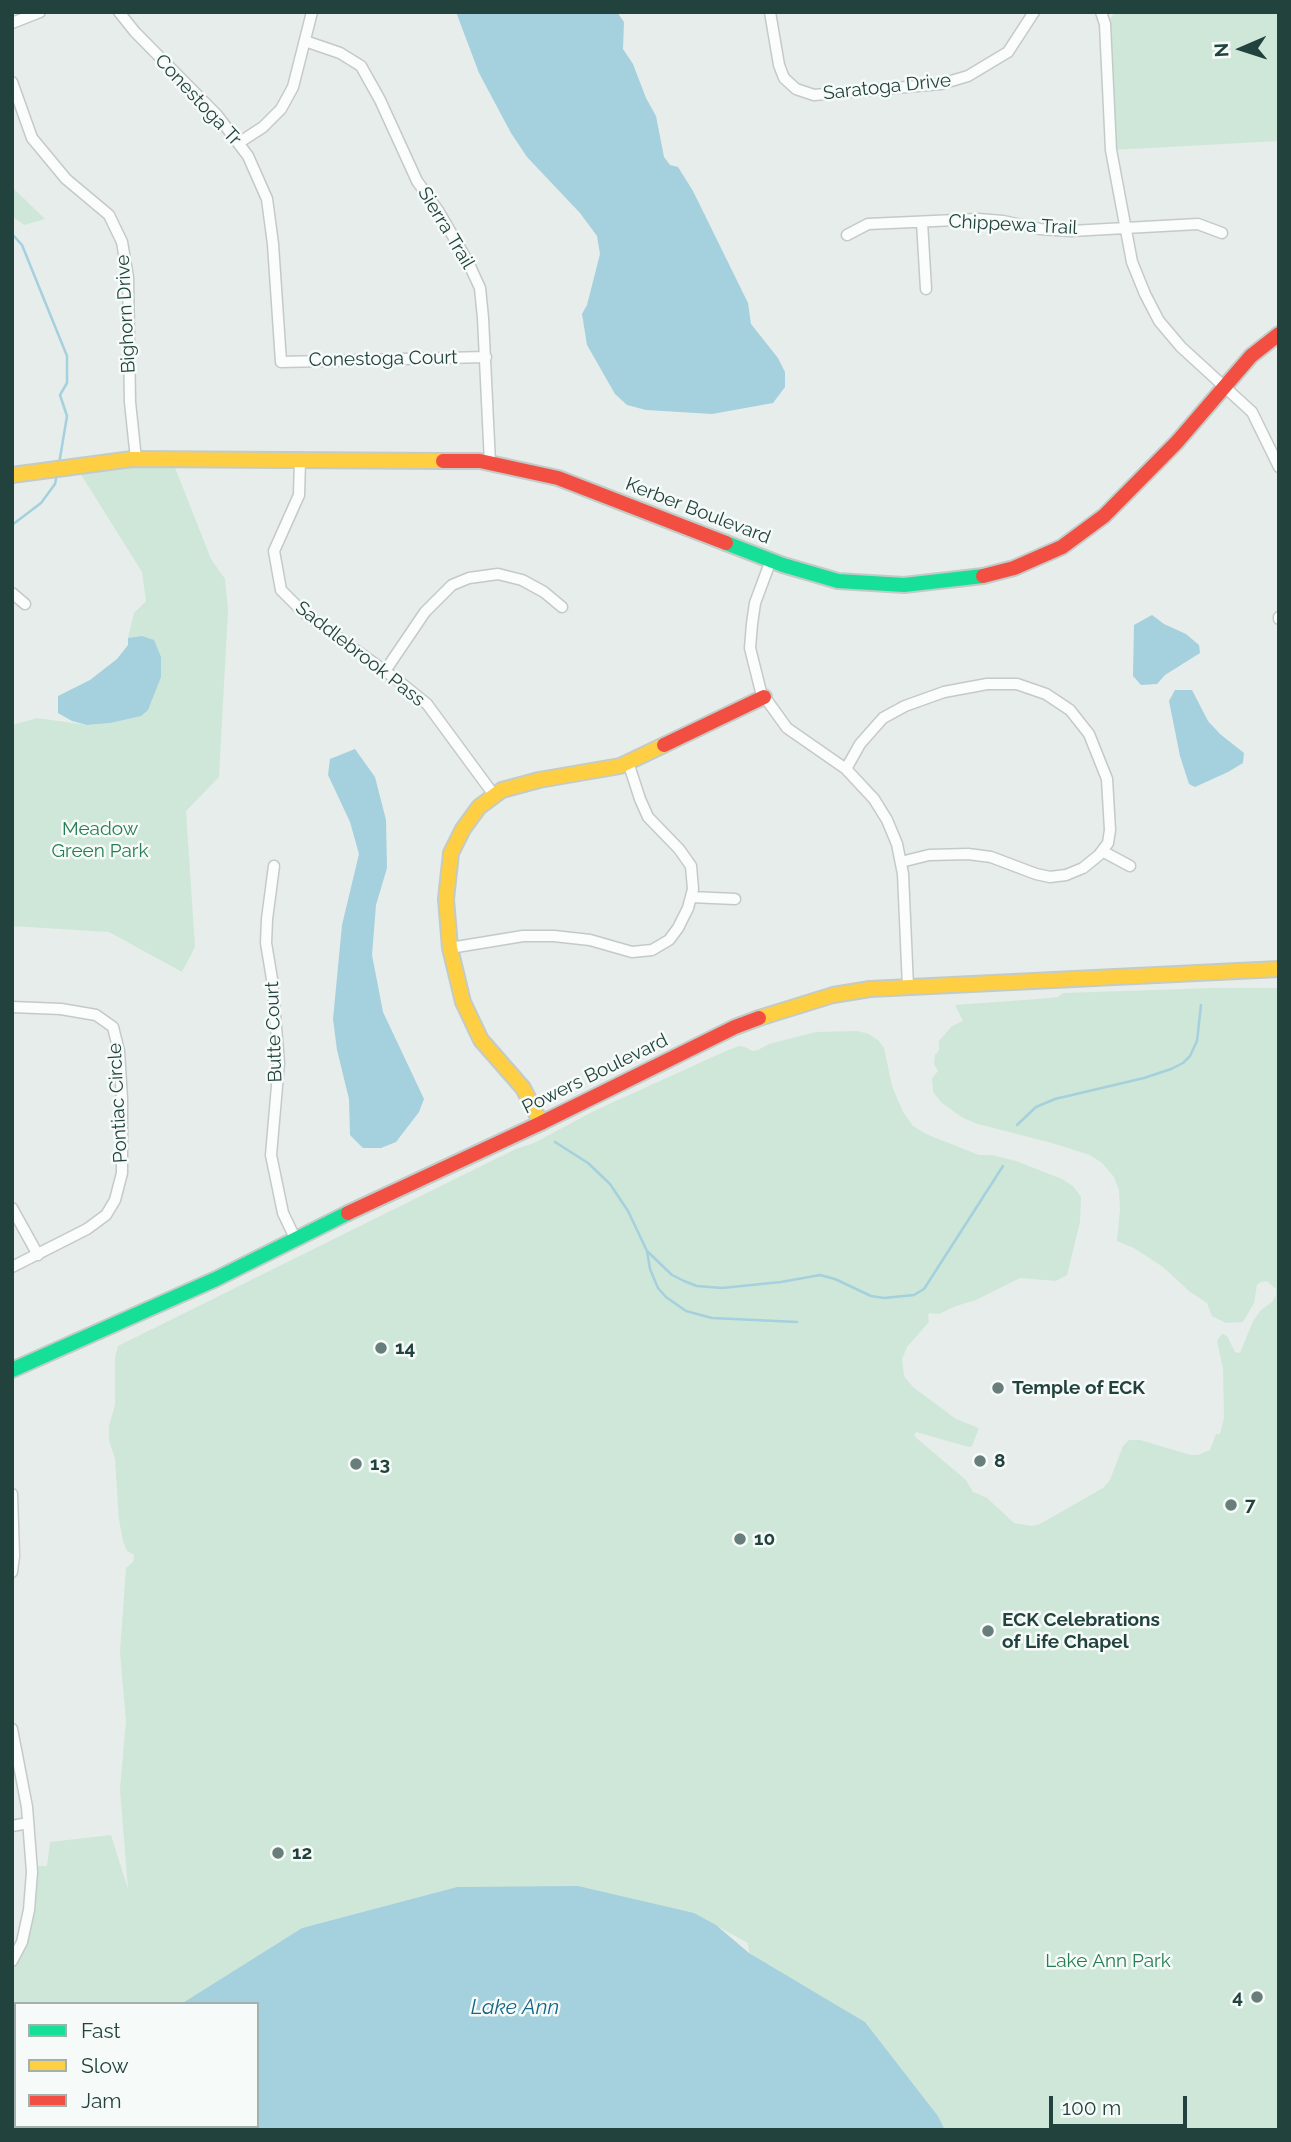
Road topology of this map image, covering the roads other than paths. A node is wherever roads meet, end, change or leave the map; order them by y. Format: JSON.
{"nodes":[{"id":1,"x":40,"y":12,"type":"edge"},
{"id":2,"x":120,"y":12,"type":"edge"},
{"id":3,"x":312,"y":12,"type":"edge"},
{"id":4,"x":770,"y":12,"type":"edge"},
{"id":5,"x":1034,"y":12,"type":"edge"},
{"id":6,"x":1101,"y":12,"type":"edge"},
{"id":7,"x":12,"y":23,"type":"edge"},
{"id":8,"x":305,"y":41,"type":"junction"},
{"id":9,"x":12,"y":82,"type":"edge"},
{"id":10,"x":240,"y":142,"type":"junction"},
{"id":11,"x":922,"y":222,"type":"junction"},
{"id":12,"x":1125,"y":227,"type":"junction"},
{"id":13,"x":1222,"y":233,"type":"dead end"},
{"id":14,"x":847,"y":235,"type":"dead end"},
{"id":15,"x":926,"y":289,"type":"dead end"},
{"id":16,"x":1279,"y":334,"type":"edge"},
{"id":17,"x":486,"y":356,"type":"junction"},
{"id":18,"x":281,"y":362,"type":"joint"},
{"id":19,"x":1224,"y":386,"type":"junction"},
{"id":20,"x":136,"y":459,"type":"junction"},
{"id":21,"x":300,"y":460,"type":"junction"},
{"id":22,"x":490,"y":463,"type":"junction"},
{"id":23,"x":1279,"y":467,"type":"edge"},
{"id":24,"x":12,"y":475,"type":"edge"},
{"id":25,"x":771,"y":560,"type":"junction"},
{"id":26,"x":12,"y":593,"type":"edge"},
{"id":27,"x":25,"y":604,"type":"dead end"},
{"id":28,"x":562,"y":607,"type":"dead end"},
{"id":29,"x":385,"y":671,"type":"junction"},
{"id":30,"x":764,"y":697,"type":"junction"},
{"id":31,"x":628,"y":762,"type":"junction"},
{"id":32,"x":846,"y":769,"type":"junction"},
{"id":33,"x":494,"y":795,"type":"junction"},
{"id":34,"x":1102,"y":851,"type":"junction"},
{"id":35,"x":901,"y":862,"type":"junction"},
{"id":36,"x":274,"y":866,"type":"dead end"},
{"id":37,"x":1130,"y":866,"type":"dead end"},
{"id":38,"x":691,"y":897,"type":"junction"},
{"id":39,"x":735,"y":899,"type":"dead end"},
{"id":40,"x":450,"y":948,"type":"junction"},
{"id":41,"x":1279,"y":969,"type":"edge"},
{"id":42,"x":1236,"y":972,"type":"junction"},
{"id":43,"x":1279,"y":974,"type":"edge"},
{"id":44,"x":908,"y":986,"type":"junction"},
{"id":45,"x":12,"y":1007,"type":"edge"},
{"id":46,"x":541,"y":1123,"type":"junction"},
{"id":47,"x":12,"y":1208,"type":"edge"},
{"id":48,"x":295,"y":1238,"type":"junction"},
{"id":49,"x":38,"y":1255,"type":"junction"},
{"id":50,"x":12,"y":1267,"type":"edge"},
{"id":51,"x":12,"y":1370,"type":"edge"},
{"id":52,"x":12,"y":1494,"type":"edge"},
{"id":53,"x":12,"y":1503,"type":"edge"},
{"id":54,"x":12,"y":1572,"type":"edge"},
{"id":55,"x":12,"y":1729,"type":"edge"},
{"id":56,"x":28,"y":1823,"type":"junction"},
{"id":57,"x":12,"y":1826,"type":"edge"},
{"id":58,"x":12,"y":1961,"type":"edge"}],
"edges":[{"from":1,"to":7,"type":"street"},
{"from":2,"to":10,"type":"street","name":"Conestoga Tr"},
{"from":3,"to":8,"type":"street"},
{"from":4,"to":5,"type":"street","name":"Saratoga Drive"},
{"from":6,"to":12,"type":"street"},
{"from":8,"to":10,"type":"street"},
{"from":8,"to":17,"type":"street","name":"Sierra Trail"},
{"from":9,"to":20,"type":"street","name":"Bighorn Drive"},
{"from":10,"to":18,"type":"street","name":"Conestoga Tr"},
{"from":11,"to":12,"type":"street","name":"Chippewa Trail"},
{"from":11,"to":14,"type":"street","name":"Chippewa Trail"},
{"from":11,"to":15,"type":"street"},
{"from":12,"to":13,"type":"street","name":"Chippewa Trail"},
{"from":12,"to":19,"type":"street"},
{"from":16,"to":19,"type":"street","name":"Kerber Boulevard"},
{"from":17,"to":18,"type":"street","name":"Conestoga Court"},
{"from":17,"to":22,"type":"street","name":"Sierra Trail"},
{"from":19,"to":23,"type":"street"},
{"from":19,"to":25,"type":"street","name":"Kerber Boulevard"},
{"from":20,"to":21,"type":"street","name":"Kerber Boulevard"},
{"from":20,"to":24,"type":"street","name":"Kerber Boulevard"},
{"from":21,"to":22,"type":"street","name":"Kerber Boulevard"},
{"from":21,"to":29,"type":"street","name":"Saddlebrook Pass"},
{"from":22,"to":25,"type":"street","name":"Kerber Boulevard"},
{"from":25,"to":30,"type":"street"},
{"from":26,"to":27,"type":"street"},
{"from":28,"to":29,"type":"street"},
{"from":29,"to":33,"type":"street","name":"Saddlebrook Pass"},
{"from":30,"to":31,"type":"street"},
{"from":30,"to":32,"type":"street"},
{"from":31,"to":33,"type":"street"},
{"from":31,"to":38,"type":"street"},
{"from":32,"to":34,"type":"street"},
{"from":32,"to":35,"type":"street"},
{"from":33,"to":40,"type":"street"},
{"from":34,"to":35,"type":"street"},
{"from":34,"to":37,"type":"street"},
{"from":35,"to":44,"type":"street"},
{"from":36,"to":48,"type":"street","name":"Butte Court"},
{"from":38,"to":39,"type":"street"},
{"from":38,"to":40,"type":"street"},
{"from":40,"to":46,"type":"street"},
{"from":41,"to":42,"type":"street","name":"Powers Boulevard"},
{"from":42,"to":43,"type":"street","name":"Powers Boulevard"},
{"from":42,"to":44,"type":"street","name":"Powers Boulevard"},
{"from":44,"to":46,"type":"street","name":"Powers Boulevard"},
{"from":45,"to":49,"type":"street","name":"Pontiac Circle"},
{"from":46,"to":48,"type":"street","name":"Powers Boulevard"},
{"from":47,"to":49,"type":"street"},
{"from":48,"to":51,"type":"street","name":"Powers Boulevard"},
{"from":49,"to":50,"type":"street","name":"Pontiac Circle"},
{"from":52,"to":53,"type":"street"},
{"from":53,"to":54,"type":"street"},
{"from":55,"to":56,"type":"street"},
{"from":56,"to":57,"type":"street"},
{"from":56,"to":58,"type":"street"}]}
